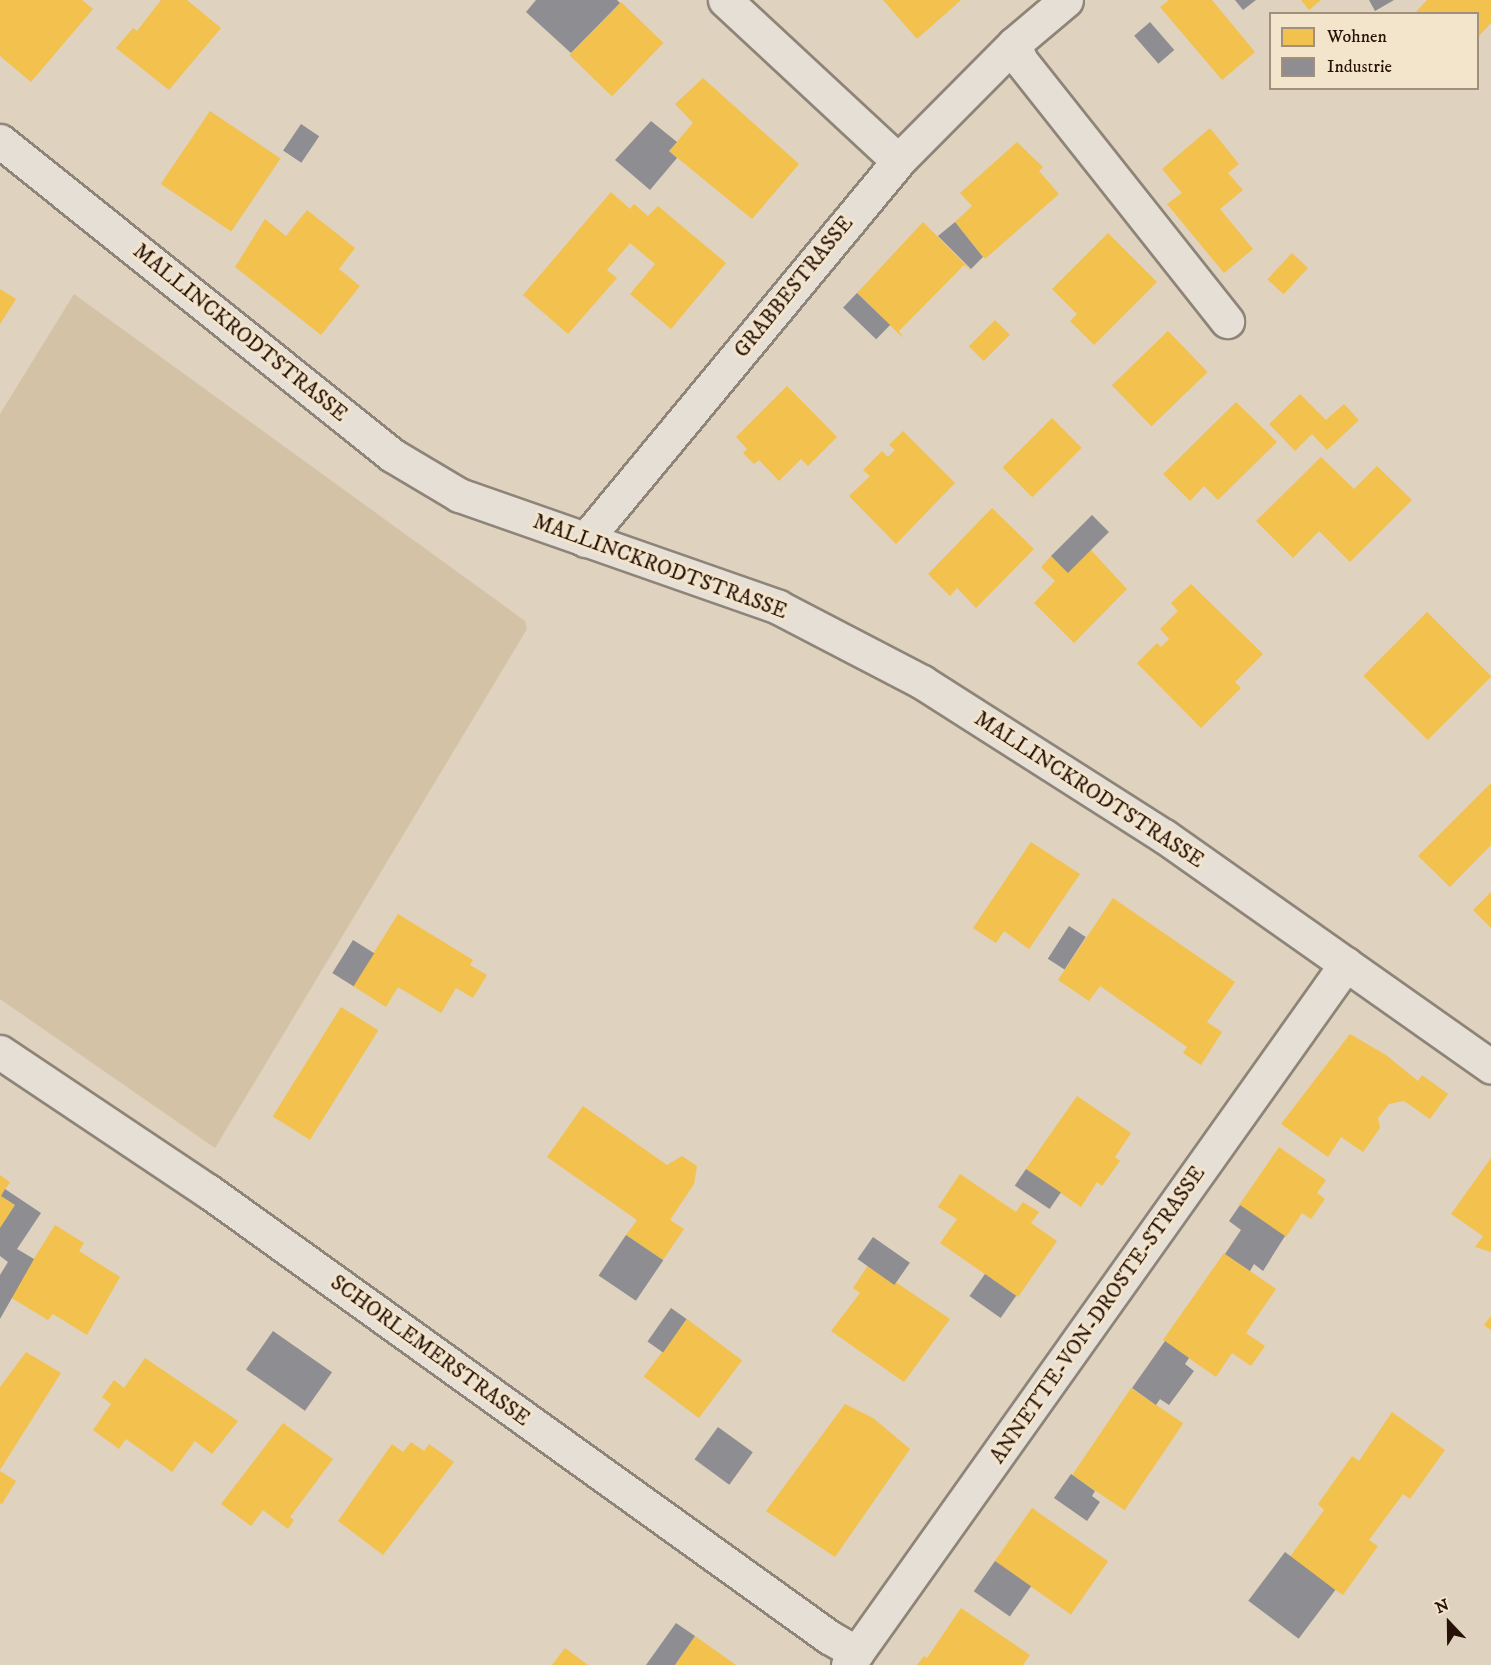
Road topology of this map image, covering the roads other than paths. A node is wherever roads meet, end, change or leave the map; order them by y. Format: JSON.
{"nodes":[{"id":1,"x":725,"y":0,"type":"edge"},
{"id":2,"x":1066,"y":0,"type":"edge"},
{"id":3,"x":1014,"y":44,"type":"junction"},
{"id":4,"x":0,"y":141,"type":"edge"},
{"id":5,"x":898,"y":160,"type":"junction"},
{"id":6,"x":1227,"y":321,"type":"dead end"},
{"id":7,"x":585,"y":540,"type":"junction"},
{"id":8,"x":1346,"y":964,"type":"junction"},
{"id":9,"x":0,"y":1052,"type":"edge"},
{"id":10,"x":1491,"y":1067,"type":"edge"},
{"id":11,"x":853,"y":1659,"type":"edge"}],
"edges":[{"from":1,"to":5,"type":"street"},
{"from":2,"to":3,"type":"street","name":"GRABBESTRASSE"},
{"from":3,"to":5,"type":"street","name":"GRABBESTRASSE"},
{"from":3,"to":6,"type":"street"},
{"from":4,"to":7,"type":"street","name":"MALLINCKRODTSTRASSE"},
{"from":5,"to":7,"type":"street","name":"GRABBESTRASSE"},
{"from":7,"to":8,"type":"street","name":"MALLINCKRODTSTRASSE"},
{"from":8,"to":10,"type":"street","name":"MALLINCKRODTSTRASSE"},
{"from":8,"to":11,"type":"street","name":"ANNETTE-VON-DROSTE-STRASSE"},
{"from":9,"to":11,"type":"street","name":"SCHORLEMERSTRASSE"}]}
